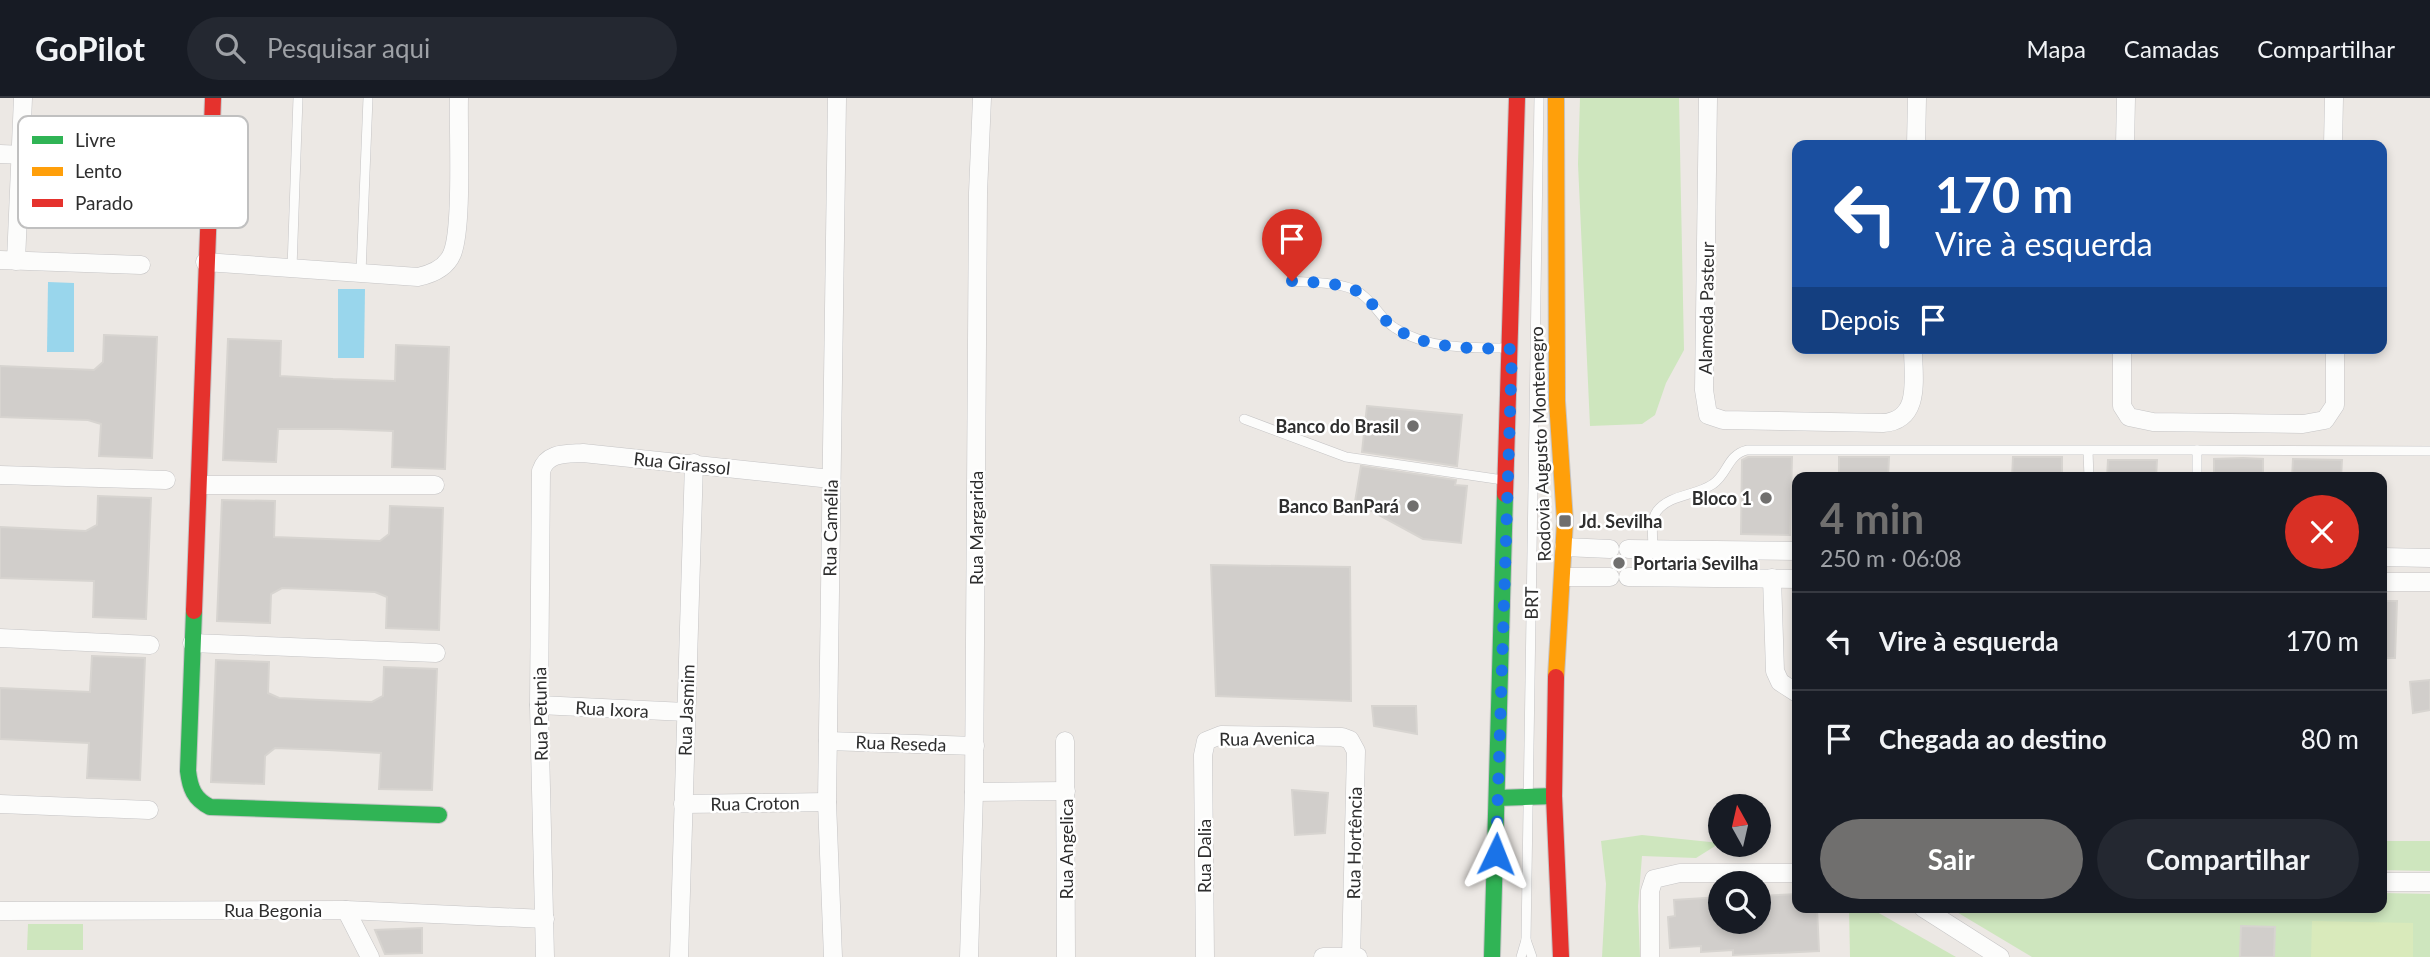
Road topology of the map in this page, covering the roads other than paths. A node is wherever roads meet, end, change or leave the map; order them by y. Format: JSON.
{"nodes":[{"id":1,"x":23,"y":98,"type":"edge"},
{"id":2,"x":213,"y":98,"type":"edge"},
{"id":3,"x":298,"y":98,"type":"edge"},
{"id":4,"x":368,"y":98,"type":"edge"},
{"id":5,"x":458,"y":98,"type":"edge"},
{"id":6,"x":838,"y":98,"type":"edge"},
{"id":7,"x":982,"y":98,"type":"edge"},
{"id":8,"x":1517,"y":98,"type":"edge"},
{"id":9,"x":1539,"y":98,"type":"edge"},
{"id":10,"x":1556,"y":98,"type":"edge"},
{"id":11,"x":1708,"y":98,"type":"edge"},
{"id":12,"x":1917,"y":98,"type":"edge"},
{"id":13,"x":2126,"y":98,"type":"edge"},
{"id":14,"x":2334,"y":98,"type":"edge"},
{"id":15,"x":23,"y":116,"type":"edge"},
{"id":16,"x":212,"y":116,"type":"edge"},
{"id":17,"x":1916,"y":140,"type":"edge"},
{"id":18,"x":2125,"y":140,"type":"edge"},
{"id":19,"x":2333,"y":140,"type":"edge"},
{"id":20,"x":0,"y":154,"type":"edge"},
{"id":21,"x":18,"y":155,"type":"edge"},
{"id":22,"x":18,"y":185,"type":"edge"},
{"id":23,"x":207,"y":228,"type":"edge"},
{"id":24,"x":8,"y":261,"type":"edge"},
{"id":25,"x":205,"y":262,"type":"junction"},
{"id":26,"x":141,"y":265,"type":"dead end"},
{"id":27,"x":292,"y":268,"type":"junction"},
{"id":28,"x":361,"y":273,"type":"junction"},
{"id":29,"x":1292,"y":281,"type":"dead end"},
{"id":30,"x":1512,"y":349,"type":"junction"},
{"id":31,"x":1913,"y":354,"type":"edge"},
{"id":32,"x":2122,"y":354,"type":"edge"},
{"id":33,"x":2335,"y":354,"type":"edge"},
{"id":34,"x":1244,"y":419,"type":"dead end"},
{"id":35,"x":2197,"y":450,"type":"junction"},
{"id":36,"x":2088,"y":451,"type":"junction"},
{"id":37,"x":2430,"y":451,"type":"edge"},
{"id":38,"x":694,"y":463,"type":"junction"},
{"id":39,"x":541,"y":471,"type":"joint"},
{"id":40,"x":2089,"y":472,"type":"edge"},
{"id":41,"x":2197,"y":472,"type":"edge"},
{"id":42,"x":0,"y":475,"type":"edge"},
{"id":43,"x":831,"y":479,"type":"junction"},
{"id":44,"x":166,"y":480,"type":"dead end"},
{"id":45,"x":1507,"y":481,"type":"junction"},
{"id":46,"x":200,"y":485,"type":"junction"},
{"id":47,"x":435,"y":485,"type":"dead end"},
{"id":48,"x":1564,"y":547,"type":"junction"},
{"id":49,"x":1653,"y":549,"type":"junction"},
{"id":50,"x":1792,"y":551,"type":"edge"},
{"id":51,"x":2387,"y":557,"type":"edge"},
{"id":52,"x":2430,"y":558,"type":"edge"},
{"id":53,"x":1563,"y":578,"type":"junction"},
{"id":54,"x":1648,"y":578,"type":"junction"},
{"id":55,"x":1772,"y":578,"type":"junction"},
{"id":56,"x":1792,"y":579,"type":"edge"},
{"id":57,"x":2387,"y":582,"type":"edge"},
{"id":58,"x":2430,"y":582,"type":"edge"},
{"id":59,"x":0,"y":638,"type":"edge"},
{"id":60,"x":192,"y":643,"type":"junction"},
{"id":61,"x":150,"y":645,"type":"dead end"},
{"id":62,"x":436,"y":653,"type":"dead end"},
{"id":63,"x":1792,"y":690,"type":"edge"},
{"id":64,"x":539,"y":705,"type":"junction"},
{"id":65,"x":686,"y":712,"type":"junction"},
{"id":66,"x":1342,"y":737,"type":"joint"},
{"id":67,"x":828,"y":741,"type":"junction"},
{"id":68,"x":1065,"y":741,"type":"dead end"},
{"id":69,"x":975,"y":746,"type":"junction"},
{"id":70,"x":1203,"y":755,"type":"joint"},
{"id":71,"x":1066,"y":791,"type":"junction"},
{"id":72,"x":974,"y":792,"type":"junction"},
{"id":73,"x":1554,"y":796,"type":"junction"},
{"id":74,"x":1497,"y":798,"type":"junction"},
{"id":75,"x":1528,"y":799,"type":"junction"},
{"id":76,"x":827,"y":802,"type":"junction"},
{"id":77,"x":0,"y":804,"type":"edge"},
{"id":78,"x":683,"y":804,"type":"junction"},
{"id":79,"x":149,"y":810,"type":"dead end"},
{"id":80,"x":439,"y":816,"type":"dead end"},
{"id":81,"x":1792,"y":873,"type":"edge"},
{"id":82,"x":2387,"y":882,"type":"edge"},
{"id":83,"x":2430,"y":882,"type":"edge"},
{"id":84,"x":346,"y":910,"type":"junction"},
{"id":85,"x":0,"y":911,"type":"edge"},
{"id":86,"x":1931,"y":913,"type":"edge"},
{"id":87,"x":545,"y":919,"type":"junction"},
{"id":88,"x":1526,"y":940,"type":"junction"},
{"id":89,"x":370,"y":957,"type":"edge"},
{"id":90,"x":545,"y":957,"type":"edge"},
{"id":91,"x":679,"y":957,"type":"edge"},
{"id":92,"x":833,"y":957,"type":"edge"},
{"id":93,"x":969,"y":957,"type":"edge"},
{"id":94,"x":1066,"y":957,"type":"edge"},
{"id":95,"x":1205,"y":957,"type":"edge"},
{"id":96,"x":1323,"y":957,"type":"edge"},
{"id":97,"x":1352,"y":957,"type":"edge"},
{"id":98,"x":1359,"y":957,"type":"edge"},
{"id":99,"x":1492,"y":957,"type":"edge"},
{"id":100,"x":1521,"y":957,"type":"edge"},
{"id":101,"x":1532,"y":957,"type":"edge"},
{"id":102,"x":1560,"y":957,"type":"edge"},
{"id":103,"x":1650,"y":957,"type":"edge"},
{"id":104,"x":2000,"y":957,"type":"edge"}],
"edges":[{"from":1,"to":15,"type":"street"},
{"from":2,"to":16,"type":"main road"},
{"from":3,"to":27,"type":"lane"},
{"from":4,"to":28,"type":"lane"},
{"from":5,"to":28,"type":"street"},
{"from":6,"to":43,"type":"street","name":"Rua Camélia"},
{"from":7,"to":69,"type":"street","name":"Rua Margarida"},
{"from":8,"to":30,"type":"main road","name":"Rodovia Augusto Montenegro"},
{"from":9,"to":75,"type":"lane","name":"BRT"},
{"from":10,"to":48,"type":"main road","name":"Rodovia Augusto Montenegro"},
{"from":11,"to":31,"type":"street","name":"Alameda Pasteur"},
{"from":12,"to":17,"type":"street"},
{"from":13,"to":18,"type":"street"},
{"from":14,"to":19,"type":"street"},
{"from":20,"to":21,"type":"street"},
{"from":22,"to":24,"type":"street"},
{"from":23,"to":25,"type":"main road"},
{"from":24,"to":26,"type":"street"},
{"from":25,"to":27,"type":"street"},
{"from":25,"to":46,"type":"main road"},
{"from":27,"to":28,"type":"street"},
{"from":29,"to":30,"type":"lane"},
{"from":30,"to":45,"type":"main road","name":"Rodovia Augusto Montenegro"},
{"from":32,"to":33,"type":"street"},
{"from":34,"to":45,"type":"lane"},
{"from":35,"to":36,"type":"lane"},
{"from":35,"to":37,"type":"lane"},
{"from":35,"to":41,"type":"lane"},
{"from":36,"to":40,"type":"lane"},
{"from":36,"to":49,"type":"lane"},
{"from":38,"to":39,"type":"street","name":"Rua Girassol"},
{"from":38,"to":43,"type":"street","name":"Rua Girassol"},
{"from":38,"to":65,"type":"street","name":"Rua Jasmim"},
{"from":39,"to":64,"type":"street","name":"Rua Petunia"},
{"from":42,"to":44,"type":"street"},
{"from":43,"to":67,"type":"street","name":"Rua Camélia"},
{"from":45,"to":74,"type":"main road","name":"Rodovia Augusto Montenegro"},
{"from":46,"to":47,"type":"street"},
{"from":46,"to":60,"type":"main road"},
{"from":48,"to":49,"type":"street"},
{"from":48,"to":53,"type":"main road","name":"Rodovia Augusto Montenegro"},
{"from":49,"to":50,"type":"street"},
{"from":49,"to":54,"type":"street"},
{"from":51,"to":52,"type":"street"},
{"from":53,"to":54,"type":"street"},
{"from":53,"to":73,"type":"main road","name":"Rodovia Augusto Montenegro"},
{"from":54,"to":55,"type":"street"},
{"from":55,"to":56,"type":"street"},
{"from":55,"to":63,"type":"street"},
{"from":57,"to":58,"type":"street"},
{"from":59,"to":61,"type":"street"},
{"from":60,"to":62,"type":"street"},
{"from":60,"to":80,"type":"main road"},
{"from":64,"to":65,"type":"street","name":"Rua Ixora"},
{"from":64,"to":87,"type":"street","name":"Rua Petunia"},
{"from":65,"to":78,"type":"street","name":"Rua Jasmim"},
{"from":66,"to":70,"type":"street","name":"Rua Avenica"},
{"from":66,"to":97,"type":"street","name":"Rua Hortência"},
{"from":67,"to":69,"type":"street","name":"Rua Reseda"},
{"from":67,"to":76,"type":"street","name":"Rua Camélia"},
{"from":68,"to":71,"type":"street","name":"Rua Angelica"},
{"from":69,"to":72,"type":"street","name":"Rua Margarida"},
{"from":70,"to":95,"type":"street","name":"Rua Dalia"},
{"from":71,"to":72,"type":"street"},
{"from":71,"to":94,"type":"street","name":"Rua Angelica"},
{"from":72,"to":93,"type":"street","name":"Rua Margarida"},
{"from":73,"to":75,"type":"main road"},
{"from":73,"to":102,"type":"main road","name":"Rodovia Augusto Montenegro"},
{"from":74,"to":75,"type":"main road"},
{"from":74,"to":99,"type":"main road","name":"Rodovia Augusto Montenegro"},
{"from":75,"to":88,"type":"lane","name":"BRT"},
{"from":76,"to":78,"type":"street","name":"Rua Croton"},
{"from":76,"to":92,"type":"street","name":"Rua Camélia"},
{"from":77,"to":79,"type":"street"},
{"from":78,"to":91,"type":"street","name":"Rua Jasmim"},
{"from":81,"to":103,"type":"street"},
{"from":82,"to":83,"type":"street"},
{"from":84,"to":85,"type":"street","name":"Rua Begonia"},
{"from":84,"to":87,"type":"street","name":"Rua Begonia"},
{"from":84,"to":89,"type":"street"},
{"from":86,"to":104,"type":"street"},
{"from":87,"to":90,"type":"street","name":"Rua Petunia"},
{"from":88,"to":100,"type":"lane","name":"BRT"},
{"from":88,"to":101,"type":"lane","name":"BRT"},
{"from":96,"to":97,"type":"street"},
{"from":97,"to":98,"type":"street"}]}
